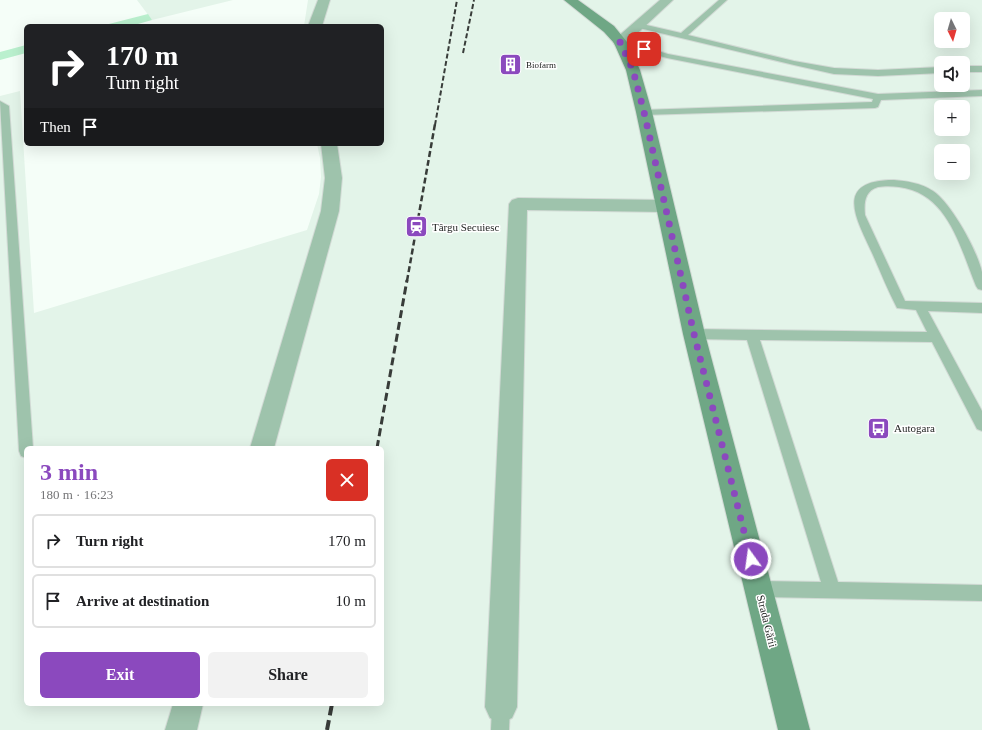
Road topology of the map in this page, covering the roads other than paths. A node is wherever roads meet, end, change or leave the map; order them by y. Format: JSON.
{"nodes":[{"id":1,"x":324,"y":0,"type":"edge"},
{"id":2,"x":570,"y":0,"type":"edge"},
{"id":3,"x":667,"y":0,"type":"edge"},
{"id":4,"x":723,"y":0,"type":"edge"},
{"id":5,"x":316,"y":24,"type":"edge"},
{"id":6,"x":638,"y":25,"type":"junction"},
{"id":7,"x":682,"y":36,"type":"junction"},
{"id":8,"x":620,"y":42,"type":"junction"},
{"id":9,"x":982,"y":69,"type":"edge"},
{"id":10,"x":934,"y":70,"type":"edge"},
{"id":11,"x":970,"y":70,"type":"edge"},
{"id":12,"x":982,"y":93,"type":"edge"},
{"id":13,"x":878,"y":97,"type":"junction"},
{"id":14,"x":0,"y":104,"type":"edge"},
{"id":15,"x":644,"y":112,"type":"junction"},
{"id":16,"x":329,"y":146,"type":"edge"},
{"id":17,"x":664,"y":206,"type":"junction"},
{"id":18,"x":982,"y":286,"type":"edge"},
{"id":19,"x":919,"y":305,"type":"junction"},
{"id":20,"x":982,"y":308,"type":"edge"},
{"id":21,"x":694,"y":334,"type":"junction"},
{"id":22,"x":752,"y":335,"type":"junction"},
{"id":23,"x":936,"y":337,"type":"junction"},
{"id":24,"x":982,"y":425,"type":"edge"},
{"id":25,"x":26,"y":446,"type":"edge"},
{"id":26,"x":263,"y":446,"type":"edge"},
{"id":27,"x":758,"y":589,"type":"junction"},
{"id":28,"x":832,"y":590,"type":"junction"},
{"id":29,"x":982,"y":593,"type":"edge"},
{"id":30,"x":187,"y":706,"type":"edge"},
{"id":31,"x":501,"y":707,"type":"joint"},
{"id":32,"x":181,"y":730,"type":"edge"},
{"id":33,"x":500,"y":730,"type":"edge"},
{"id":34,"x":794,"y":730,"type":"edge"}],
"edges":[{"from":1,"to":5,"type":"street"},
{"from":2,"to":8,"type":"main road","name":"Strada Gării"},
{"from":3,"to":6,"type":"street"},
{"from":4,"to":7,"type":"lane"},
{"from":6,"to":7,"type":"lane"},
{"from":6,"to":8,"type":"street"},
{"from":7,"to":10,"type":"lane"},
{"from":8,"to":13,"type":"lane"},
{"from":8,"to":15,"type":"main road","name":"Strada Gării"},
{"from":9,"to":11,"type":"lane"},
{"from":12,"to":13,"type":"lane"},
{"from":13,"to":15,"type":"lane"},
{"from":14,"to":25,"type":"lane"},
{"from":15,"to":17,"type":"main road","name":"Strada Gării"},
{"from":16,"to":26,"type":"street"},
{"from":17,"to":21,"type":"main road","name":"Strada Gării"},
{"from":17,"to":31,"type":"street"},
{"from":18,"to":19,"type":"lane"},
{"from":19,"to":20,"type":"lane"},
{"from":19,"to":23,"type":"lane"},
{"from":21,"to":22,"type":"lane"},
{"from":21,"to":27,"type":"main road","name":"Strada Gării"},
{"from":22,"to":23,"type":"lane"},
{"from":22,"to":28,"type":"lane"},
{"from":23,"to":24,"type":"lane"},
{"from":27,"to":28,"type":"lane"},
{"from":27,"to":34,"type":"main road","name":"Strada Gării"},
{"from":28,"to":29,"type":"lane"},
{"from":30,"to":32,"type":"street"},
{"from":31,"to":33,"type":"lane"}]}
